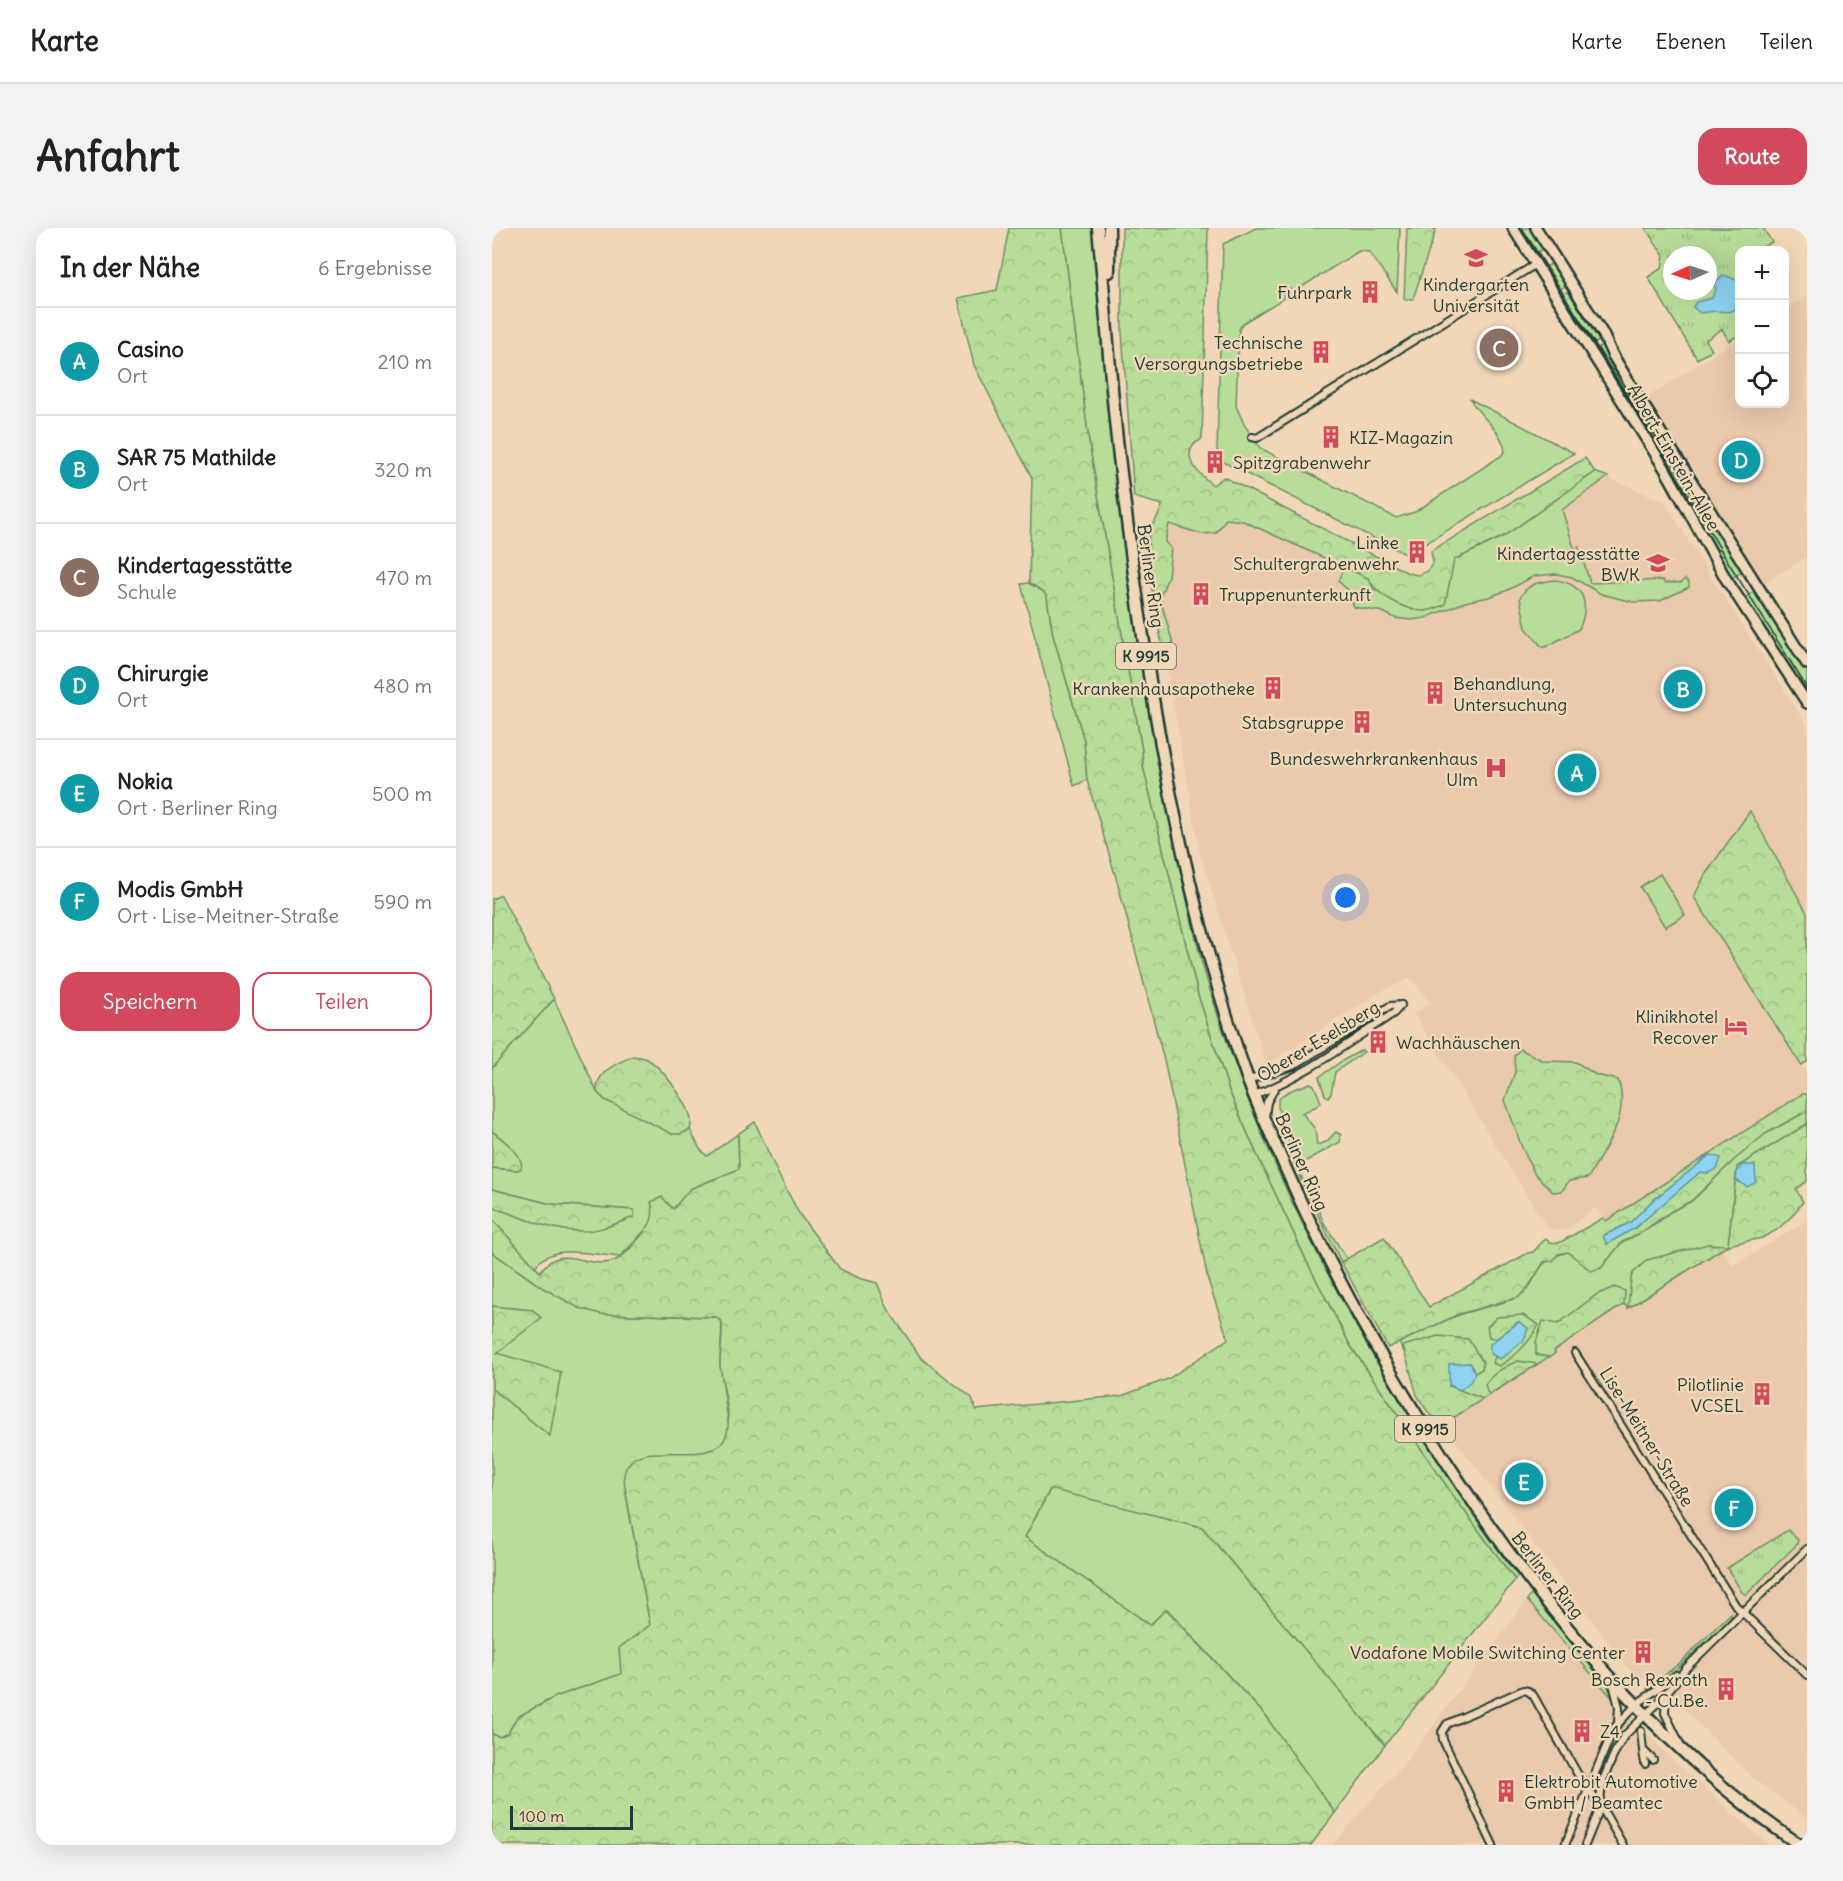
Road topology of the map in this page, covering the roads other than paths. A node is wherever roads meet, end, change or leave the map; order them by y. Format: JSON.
{"nodes":[{"id":1,"x":1098,"y":228,"type":"edge"},
{"id":2,"x":1109,"y":228,"type":"edge"},
{"id":3,"x":1513,"y":228,"type":"edge"},
{"id":4,"x":1536,"y":228,"type":"edge"},
{"id":5,"x":1552,"y":254,"type":"junction"},
{"id":6,"x":1536,"y":264,"type":"junction"},
{"id":7,"x":1109,"y":333,"type":"junction"},
{"id":8,"x":1252,"y":437,"type":"dead end"},
{"id":9,"x":1807,"y":664,"type":"edge"},
{"id":10,"x":1807,"y":703,"type":"edge"},
{"id":11,"x":1248,"y":1080,"type":"junction"},
{"id":12,"x":1276,"y":1086,"type":"junction"},
{"id":13,"x":1254,"y":1095,"type":"junction"},
{"id":14,"x":1265,"y":1121,"type":"junction"},
{"id":15,"x":1575,"y":1353,"type":"dead end"},
{"id":16,"x":1807,"y":1549,"type":"edge"},
{"id":17,"x":1742,"y":1613,"type":"junction"},
{"id":18,"x":1686,"y":1668,"type":"junction"},
{"id":19,"x":1607,"y":1672,"type":"junction"},
{"id":20,"x":1807,"y":1675,"type":"edge"},
{"id":21,"x":1667,"y":1690,"type":"junction"},
{"id":22,"x":1637,"y":1704,"type":"junction"},
{"id":23,"x":1646,"y":1713,"type":"junction"},
{"id":24,"x":1617,"y":1724,"type":"junction"},
{"id":25,"x":1641,"y":1731,"type":"dead end"},
{"id":26,"x":1643,"y":1750,"type":"junction"},
{"id":27,"x":1683,"y":1750,"type":"junction"},
{"id":28,"x":1653,"y":1760,"type":"dead end"},
{"id":29,"x":1645,"y":1764,"type":"dead end"},
{"id":30,"x":1588,"y":1788,"type":"junction"},
{"id":31,"x":1599,"y":1804,"type":"junction"},
{"id":32,"x":1493,"y":1845,"type":"edge"},
{"id":33,"x":1565,"y":1845,"type":"edge"},
{"id":34,"x":1585,"y":1845,"type":"edge"},
{"id":35,"x":1623,"y":1845,"type":"edge"},
{"id":36,"x":1800,"y":1845,"type":"edge"}],
"edges":[{"from":1,"to":7,"type":"main road","name":"Berliner Ring","number":"K 9915"},
{"from":2,"to":7,"type":"main road","name":"Berliner Ring","number":"K 9915"},
{"from":3,"to":6,"type":"street","name":"Albert-Einstein-Allee"},
{"from":4,"to":5,"type":"street","name":"Albert-Einstein-Allee"},
{"from":5,"to":6,"type":"street"},
{"from":5,"to":9,"type":"street","name":"Albert-Einstein-Allee"},
{"from":6,"to":8,"type":"street"},
{"from":6,"to":10,"type":"street","name":"Albert-Einstein-Allee"},
{"from":7,"to":11,"type":"main road","name":"Berliner Ring","number":"K 9915"},
{"from":11,"to":12,"type":"street","name":"Oberer Eselsberg"},
{"from":11,"to":13,"type":"main road","name":"Berliner Ring","number":"K 9915"},
{"from":12,"to":13,"type":"street","name":"Oberer Eselsberg"},
{"from":12,"to":14,"type":"street"},
{"from":13,"to":14,"type":"main road","name":"Berliner Ring","number":"K 9915"},
{"from":14,"to":19,"type":"main road","name":"Berliner Ring","number":"K 9915"},
{"from":15,"to":17,"type":"street","name":"Lise-Meitner-Straße"},
{"from":16,"to":17,"type":"street"},
{"from":17,"to":18,"type":"street"},
{"from":17,"to":20,"type":"street","name":"Lise-Meitner-Straße"},
{"from":18,"to":21,"type":"street"},
{"from":18,"to":22,"type":"street"},
{"from":19,"to":22,"type":"main road","name":"Berliner Ring","number":"K 9915"},
{"from":19,"to":24,"type":"street"},
{"from":21,"to":23,"type":"street"},
{"from":21,"to":27,"type":"street"},
{"from":22,"to":23,"type":"main road","name":"Berliner Ring"},
{"from":22,"to":24,"type":"street"},
{"from":23,"to":27,"type":"main road","name":"Berliner Ring"},
{"from":23,"to":31,"type":"street"},
{"from":24,"to":30,"type":"street"},
{"from":25,"to":26,"type":"street"},
{"from":26,"to":28,"type":"street"},
{"from":26,"to":29,"type":"street"},
{"from":27,"to":36,"type":"main road","name":"Berliner Ring"},
{"from":30,"to":31,"type":"street"},
{"from":30,"to":32,"type":"street"},
{"from":30,"to":33,"type":"street"},
{"from":31,"to":34,"type":"street"},
{"from":31,"to":35,"type":"street"}]}
